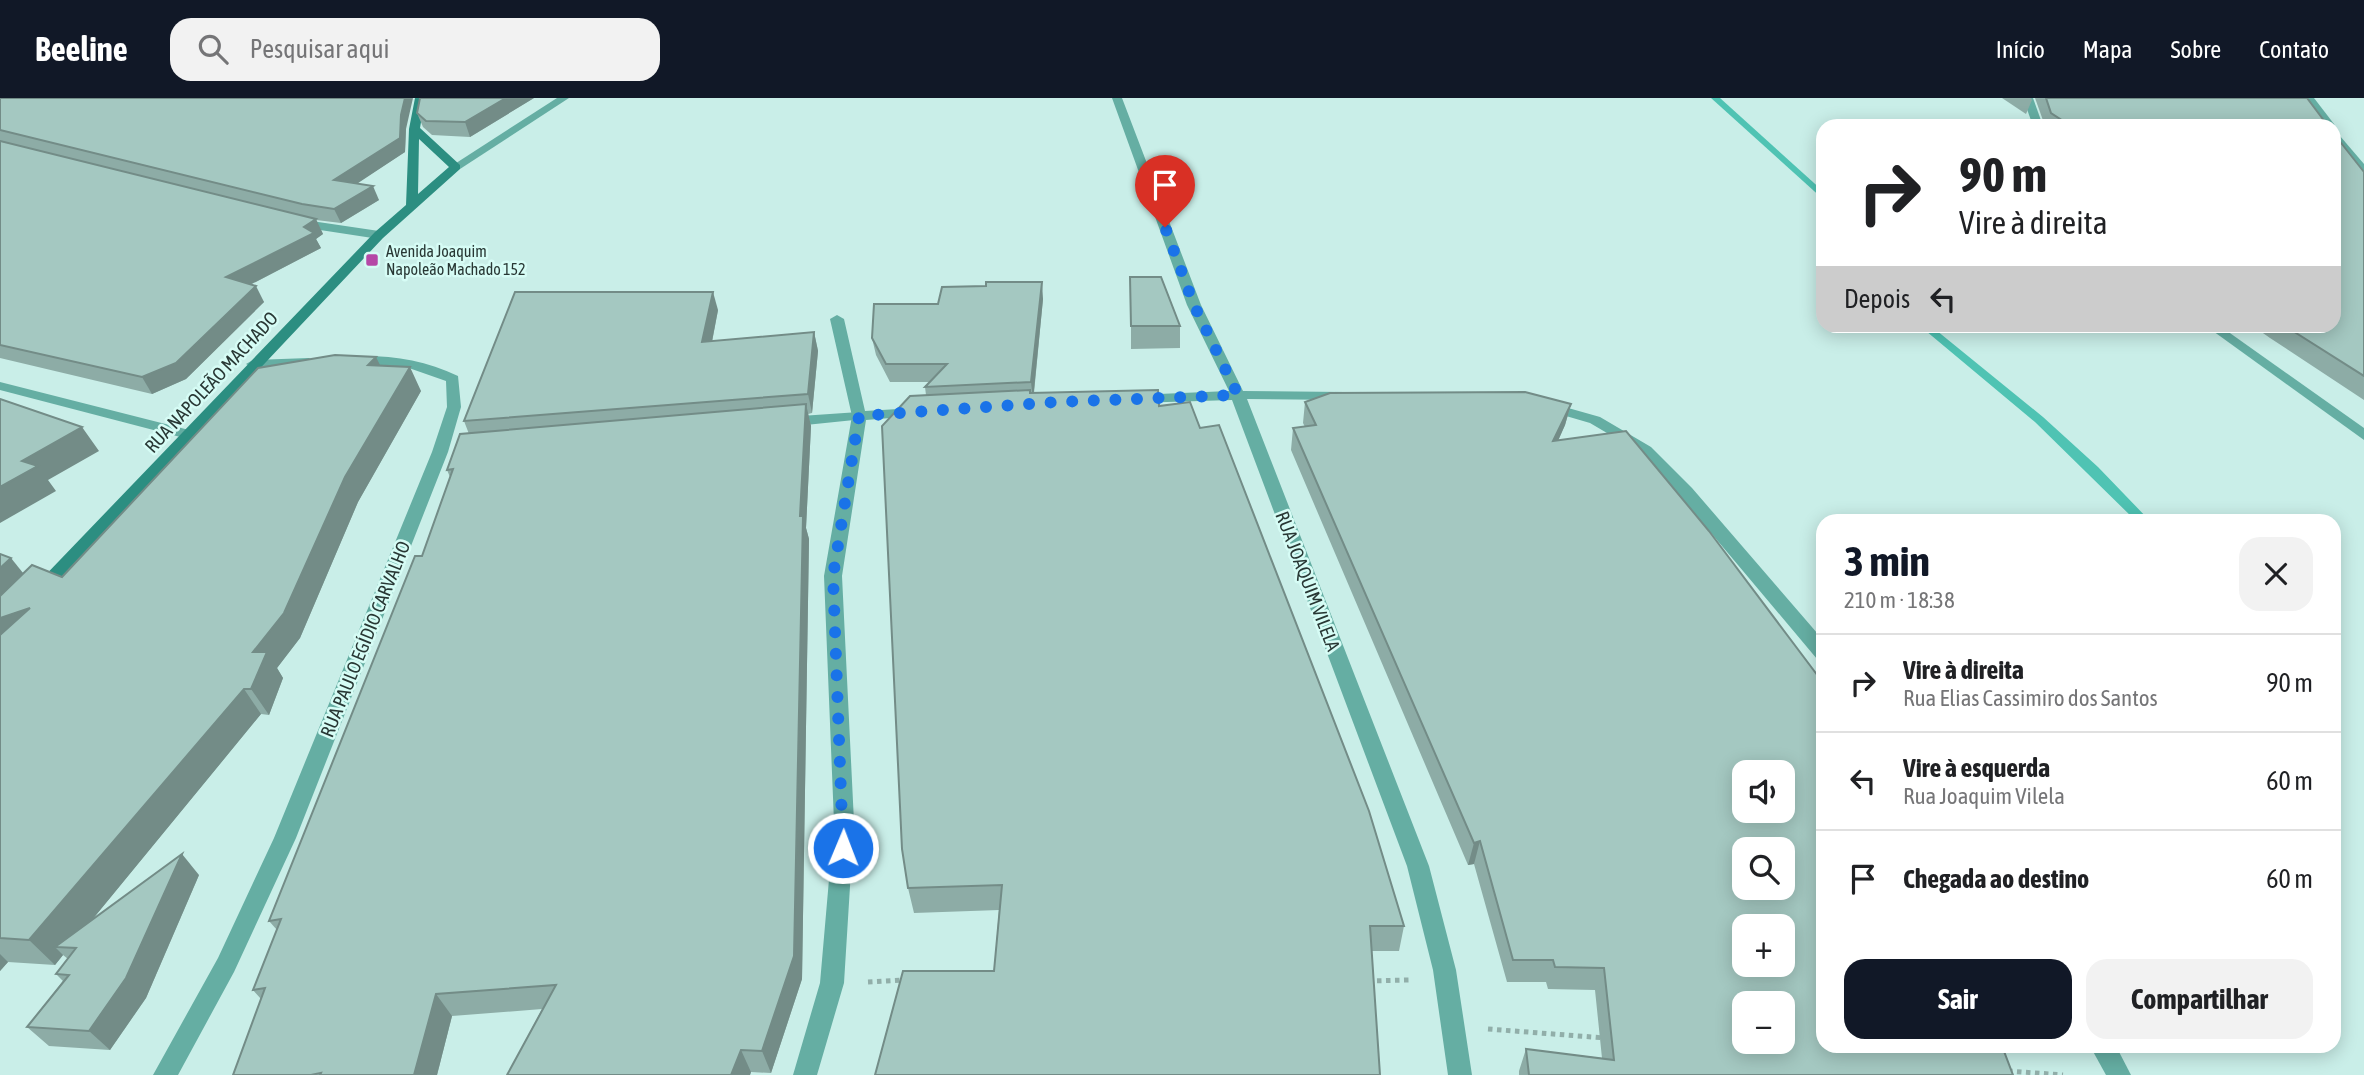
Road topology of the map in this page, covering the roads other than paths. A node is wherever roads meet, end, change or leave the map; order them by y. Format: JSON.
{"nodes":[{"id":1,"x":420,"y":98,"type":"edge"},
{"id":2,"x":564,"y":98,"type":"edge"},
{"id":3,"x":1117,"y":98,"type":"edge"},
{"id":4,"x":2028,"y":98,"type":"edge"},
{"id":5,"x":2309,"y":98,"type":"edge"},
{"id":6,"x":2036,"y":119,"type":"edge"},
{"id":7,"x":2325,"y":119,"type":"edge"},
{"id":8,"x":414,"y":129,"type":"junction"},
{"id":9,"x":2341,"y":141,"type":"edge"},
{"id":10,"x":456,"y":167,"type":"junction"},
{"id":11,"x":2364,"y":172,"type":"edge"},
{"id":12,"x":412,"y":206,"type":"junction"},
{"id":13,"x":284,"y":219,"type":"edge"},
{"id":14,"x":379,"y":235,"type":"junction"},
{"id":15,"x":837,"y":319,"type":"dead end"},
{"id":16,"x":2222,"y":333,"type":"edge"},
{"id":17,"x":253,"y":365,"type":"junction"},
{"id":18,"x":0,"y":386,"type":"edge"},
{"id":19,"x":1238,"y":395,"type":"junction"},
{"id":20,"x":1355,"y":396,"type":"edge"},
{"id":21,"x":1112,"y":400,"type":"edge"},
{"id":22,"x":1535,"y":404,"type":"edge"},
{"id":23,"x":925,"y":412,"type":"edge"},
{"id":24,"x":859,"y":416,"type":"junction"},
{"id":25,"x":765,"y":424,"type":"edge"},
{"id":26,"x":188,"y":434,"type":"junction"},
{"id":27,"x":2364,"y":435,"type":"edge"},
{"id":28,"x":30,"y":600,"type":"edge"},
{"id":29,"x":1816,"y":645,"type":"edge"},
{"id":30,"x":2106,"y":1053,"type":"edge"},
{"id":31,"x":165,"y":1075,"type":"edge"},
{"id":32,"x":805,"y":1075,"type":"edge"},
{"id":33,"x":1460,"y":1075,"type":"edge"},
{"id":34,"x":2119,"y":1075,"type":"edge"}],
"edges":[{"from":1,"to":8,"type":"main road"},
{"from":2,"to":10,"type":"street"},
{"from":3,"to":19,"type":"street","name":"RUA JOAQUIM VILELA"},
{"from":4,"to":6,"type":"street"},
{"from":5,"to":7,"type":"street"},
{"from":8,"to":10,"type":"main road"},
{"from":8,"to":12,"type":"main road"},
{"from":9,"to":11,"type":"street"},
{"from":10,"to":12,"type":"main road","name":"RUA NAPOLEÃO MACHADO"},
{"from":12,"to":14,"type":"main road","name":"RUA NAPOLEÃO MACHADO"},
{"from":13,"to":14,"type":"street"},
{"from":14,"to":17,"type":"main road","name":"RUA NAPOLEÃO MACHADO"},
{"from":15,"to":24,"type":"street"},
{"from":16,"to":27,"type":"street"},
{"from":17,"to":26,"type":"main road","name":"RUA NAPOLEÃO MACHADO"},
{"from":17,"to":31,"type":"street","name":"RUA PAULO EGÍDIO CARVALHO"},
{"from":18,"to":26,"type":"street"},
{"from":19,"to":20,"type":"street"},
{"from":19,"to":21,"type":"street"},
{"from":19,"to":33,"type":"street","name":"RUA JOAQUIM VILELA"},
{"from":22,"to":29,"type":"street"},
{"from":23,"to":24,"type":"street"},
{"from":24,"to":25,"type":"street"},
{"from":24,"to":32,"type":"street"},
{"from":26,"to":28,"type":"main road","name":"RUA NAPOLEÃO MACHADO"},
{"from":30,"to":34,"type":"street"}]}
